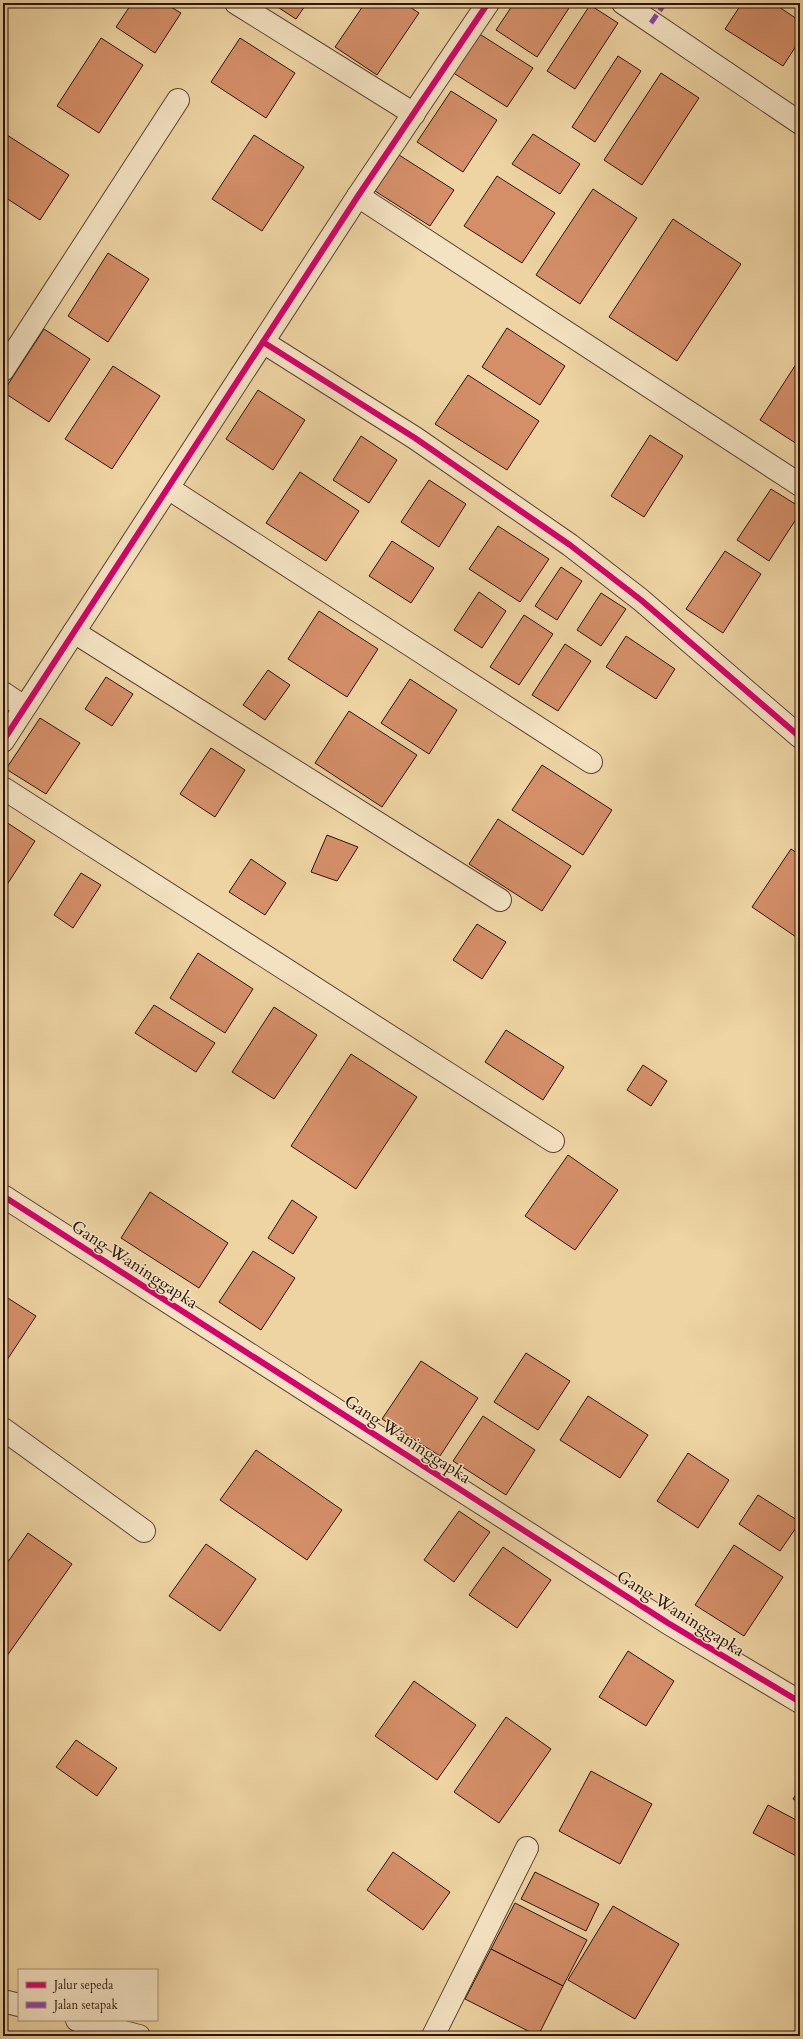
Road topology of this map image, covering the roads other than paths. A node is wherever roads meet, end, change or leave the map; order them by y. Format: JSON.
{"nodes":[{"id":1,"x":236,"y":3,"type":"edge"},
{"id":2,"x":488,"y":3,"type":"edge"},
{"id":3,"x":623,"y":3,"type":"edge"},
{"id":4,"x":178,"y":100,"type":"dead end"},
{"id":5,"x":414,"y":114,"type":"junction"},
{"id":6,"x":800,"y":123,"type":"edge"},
{"id":7,"x":358,"y":196,"type":"junction"},
{"id":8,"x":263,"y":342,"type":"junction"},
{"id":9,"x":3,"y":370,"type":"edge"},
{"id":10,"x":800,"y":485,"type":"edge"},
{"id":11,"x":168,"y":488,"type":"junction"},
{"id":12,"x":74,"y":632,"type":"junction"},
{"id":13,"x":3,"y":693,"type":"edge"},
{"id":14,"x":24,"y":707,"type":"junction"},
{"id":15,"x":800,"y":737,"type":"edge"},
{"id":16,"x":3,"y":741,"type":"edge"},
{"id":17,"x":591,"y":762,"type":"dead end"},
{"id":18,"x":3,"y":788,"type":"edge"},
{"id":19,"x":500,"y":900,"type":"dead end"},
{"id":20,"x":553,"y":1140,"type":"dead end"},
{"id":21,"x":3,"y":1196,"type":"edge"},
{"id":22,"x":3,"y":1429,"type":"edge"},
{"id":23,"x":144,"y":1532,"type":"dead end"},
{"id":24,"x":800,"y":1702,"type":"edge"},
{"id":25,"x":526,"y":1848,"type":"dead end"},
{"id":26,"x":3,"y":2001,"type":"edge"},
{"id":27,"x":18,"y":2005,"type":"edge"},
{"id":28,"x":81,"y":2021,"type":"edge"},
{"id":29,"x":138,"y":2036,"type":"edge"},
{"id":30,"x":433,"y":2036,"type":"edge"}],
"edges":[{"from":1,"to":5,"type":"street"},
{"from":2,"to":5,"type":"street"},
{"from":3,"to":6,"type":"street"},
{"from":4,"to":9,"type":"street"},
{"from":5,"to":7,"type":"street"},
{"from":7,"to":8,"type":"street"},
{"from":7,"to":10,"type":"street"},
{"from":8,"to":11,"type":"street"},
{"from":8,"to":15,"type":"street"},
{"from":11,"to":12,"type":"street"},
{"from":11,"to":17,"type":"street"},
{"from":12,"to":14,"type":"street"},
{"from":12,"to":19,"type":"street"},
{"from":13,"to":14,"type":"street"},
{"from":14,"to":16,"type":"street"},
{"from":18,"to":20,"type":"street"},
{"from":21,"to":24,"type":"street","name":"Gang Waninggapka"},
{"from":22,"to":23,"type":"street"},
{"from":25,"to":30,"type":"street"},
{"from":26,"to":27,"type":"street"},
{"from":28,"to":29,"type":"street"}]}
